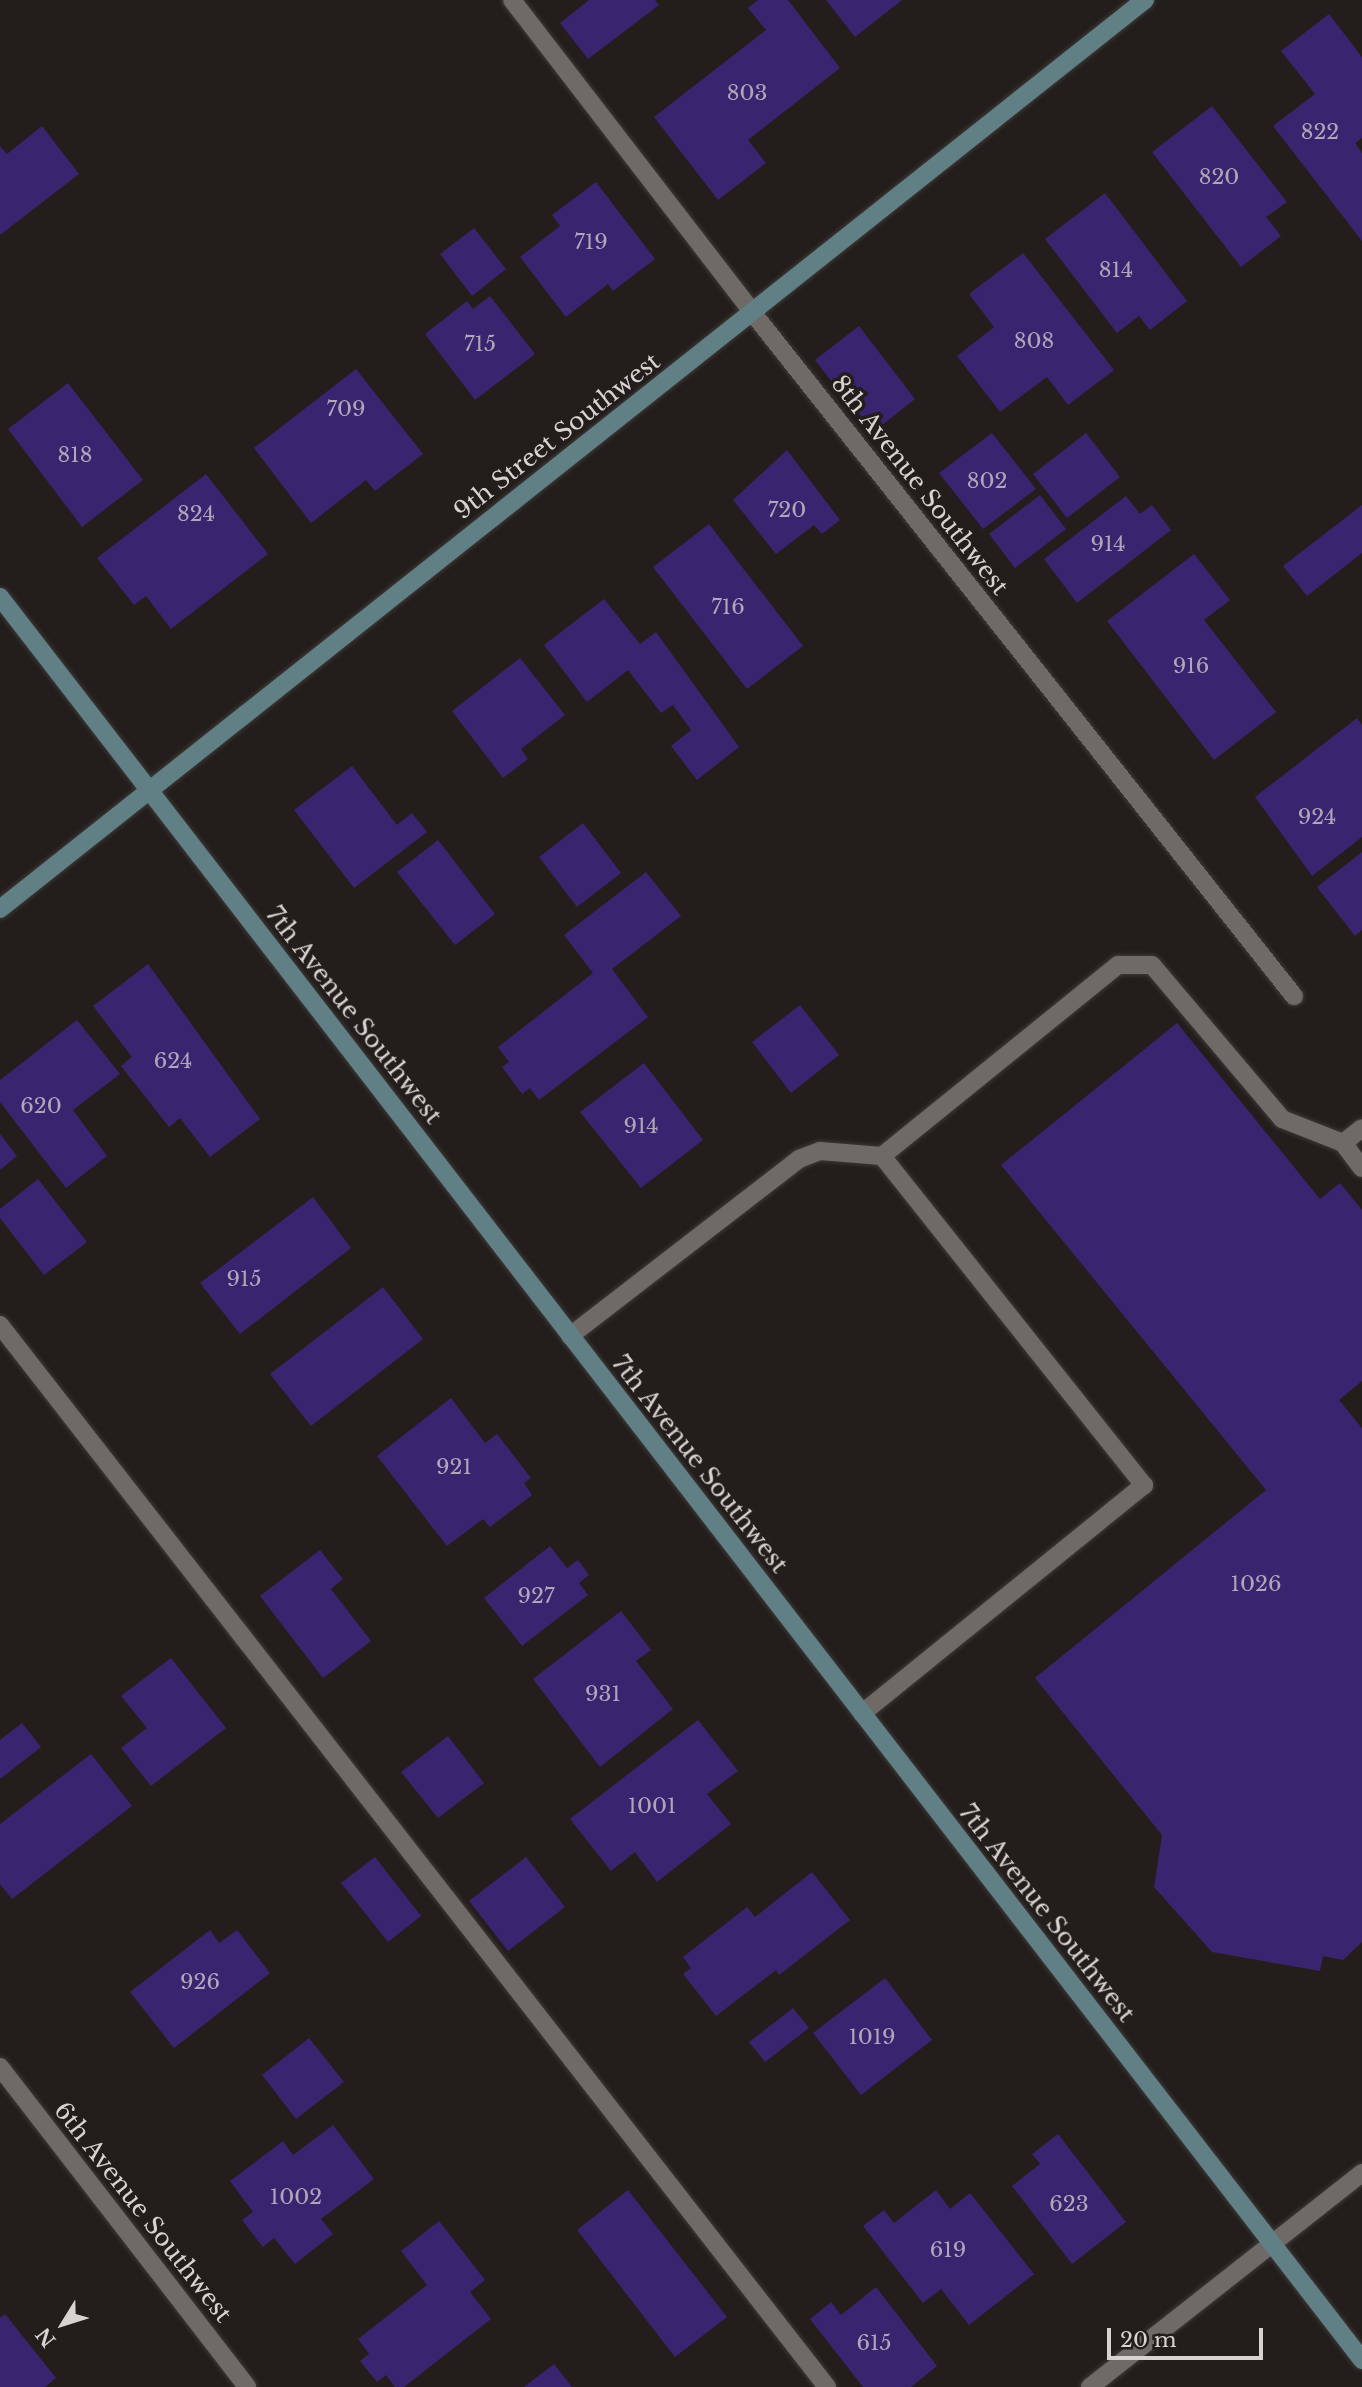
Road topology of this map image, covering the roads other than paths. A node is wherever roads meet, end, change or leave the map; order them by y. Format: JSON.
{"nodes":[{"id":1,"x":512,"y":0,"type":"edge"},
{"id":2,"x":1145,"y":0,"type":"edge"},
{"id":3,"x":752,"y":312,"type":"junction"},
{"id":4,"x":0,"y":597,"type":"edge"},
{"id":5,"x":150,"y":791,"type":"junction"},
{"id":6,"x":0,"y":909,"type":"edge"},
{"id":7,"x":1294,"y":996,"type":"dead end"},
{"id":8,"x":1362,"y":1128,"type":"edge"},
{"id":9,"x":1343,"y":1143,"type":"junction"},
{"id":10,"x":882,"y":1156,"type":"junction"},
{"id":11,"x":1362,"y":1168,"type":"edge"},
{"id":12,"x":0,"y":1325,"type":"edge"},
{"id":13,"x":570,"y":1336,"type":"junction"},
{"id":14,"x":862,"y":1713,"type":"junction"},
{"id":15,"x":0,"y":2067,"type":"edge"},
{"id":16,"x":1362,"y":2173,"type":"edge"},
{"id":17,"x":1272,"y":2245,"type":"junction"},
{"id":18,"x":1362,"y":2360,"type":"edge"},
{"id":19,"x":247,"y":2387,"type":"edge"},
{"id":20,"x":827,"y":2387,"type":"edge"},
{"id":21,"x":1090,"y":2387,"type":"edge"}],
"edges":[{"from":1,"to":3,"type":"street","name":"8th Avenue Southwest"},
{"from":2,"to":3,"type":"street","name":"9th Street Southwest"},
{"from":3,"to":5,"type":"street","name":"9th Street Southwest"},
{"from":3,"to":7,"type":"street","name":"8th Avenue Southwest"},
{"from":4,"to":5,"type":"street","name":"7th Avenue Southwest"},
{"from":5,"to":6,"type":"street","name":"9th Street Southwest"},
{"from":5,"to":13,"type":"street","name":"7th Avenue Southwest"},
{"from":8,"to":9,"type":"street"},
{"from":9,"to":10,"type":"street"},
{"from":9,"to":11,"type":"street"},
{"from":10,"to":13,"type":"street"},
{"from":10,"to":14,"type":"street"},
{"from":12,"to":20,"type":"street"},
{"from":13,"to":14,"type":"street","name":"7th Avenue Southwest"},
{"from":14,"to":17,"type":"street","name":"7th Avenue Southwest"},
{"from":15,"to":19,"type":"street","name":"6th Avenue Southwest"},
{"from":16,"to":17,"type":"street"},
{"from":17,"to":18,"type":"street","name":"7th Avenue Southwest"},
{"from":17,"to":21,"type":"street"}]}
